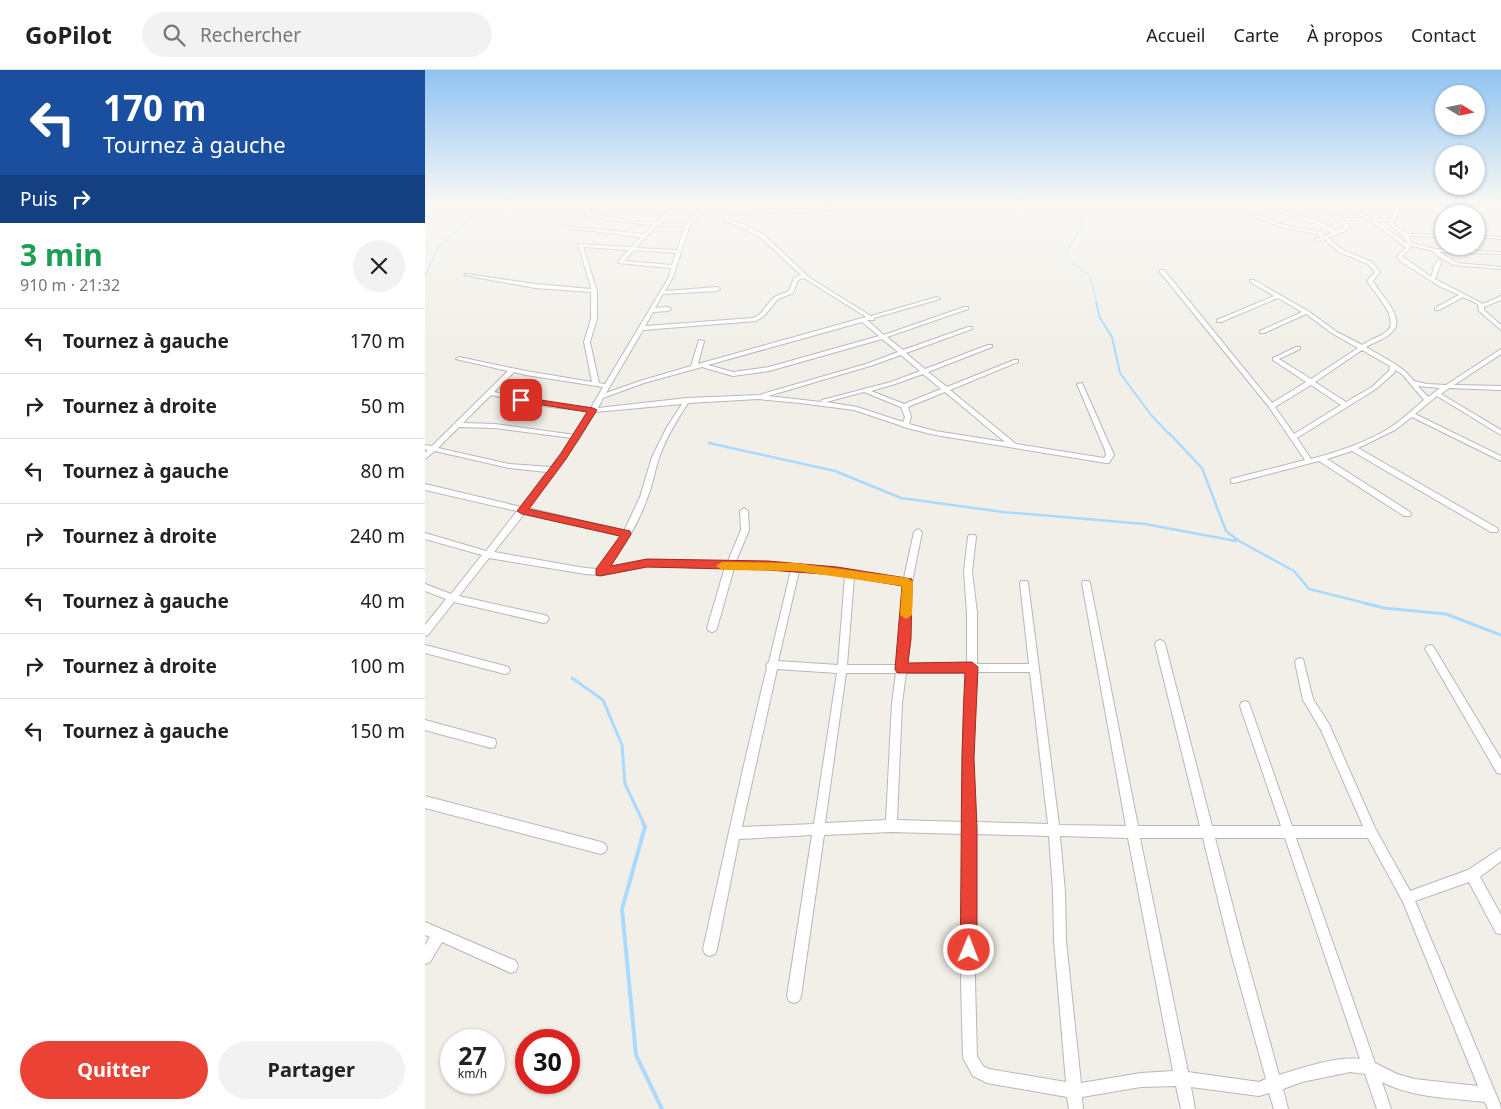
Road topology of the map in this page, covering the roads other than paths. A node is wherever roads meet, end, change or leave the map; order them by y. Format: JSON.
{"nodes":[{"id":1,"x":582,"y":250,"type":"edge"},
{"id":2,"x":632,"y":250,"type":"edge"},
{"id":3,"x":656,"y":250,"type":"edge"},
{"id":4,"x":778,"y":250,"type":"edge"},
{"id":5,"x":1340,"y":250,"type":"edge"},
{"id":6,"x":1406,"y":250,"type":"edge"},
{"id":7,"x":679,"y":252,"type":"joint"},
{"id":8,"x":1485,"y":252,"type":"edge"},
{"id":9,"x":1501,"y":253,"type":"edge"},
{"id":10,"x":1442,"y":255,"type":"edge"},
{"id":11,"x":1440,"y":261,"type":"dead end"},
{"id":12,"x":673,"y":268,"type":"junction"},
{"id":13,"x":1501,"y":268,"type":"edge"},
{"id":14,"x":1163,"y":271,"type":"dead end"},
{"id":15,"x":466,"y":275,"type":"dead end"},
{"id":16,"x":805,"y":275,"type":"junction"},
{"id":17,"x":1433,"y":279,"type":"junction"},
{"id":18,"x":1252,"y":281,"type":"dead end"},
{"id":19,"x":717,"y":289,"type":"dead end"},
{"id":20,"x":593,"y":291,"type":"junction"},
{"id":21,"x":661,"y":293,"type":"junction"},
{"id":22,"x":1463,"y":295,"type":"junction"},
{"id":23,"x":1278,"y":296,"type":"junction"},
{"id":24,"x":1501,"y":298,"type":"edge"},
{"id":25,"x":937,"y":299,"type":"dead end"},
{"id":26,"x":1482,"y":306,"type":"junction"},
{"id":27,"x":966,"y":308,"type":"dead end"},
{"id":28,"x":1437,"y":308,"type":"dead end"},
{"id":29,"x":668,"y":309,"type":"dead end"},
{"id":30,"x":652,"y":310,"type":"junction"},
{"id":31,"x":1306,"y":312,"type":"junction"},
{"id":32,"x":872,"y":319,"type":"junction"},
{"id":33,"x":864,"y":321,"type":"junction"},
{"id":34,"x":1219,"y":321,"type":"dead end"},
{"id":35,"x":642,"y":328,"type":"junction"},
{"id":36,"x":970,"y":328,"type":"dead end"},
{"id":37,"x":1501,"y":328,"type":"edge"},
{"id":38,"x":1262,"y":332,"type":"dead end"},
{"id":39,"x":883,"y":337,"type":"junction"},
{"id":40,"x":701,"y":341,"type":"dead end"},
{"id":41,"x":990,"y":346,"type":"dead end"},
{"id":42,"x":1298,"y":348,"type":"dead end"},
{"id":43,"x":1363,"y":348,"type":"junction"},
{"id":44,"x":1501,"y":351,"type":"edge"},
{"id":45,"x":904,"y":353,"type":"junction"},
{"id":46,"x":459,"y":359,"type":"dead end"},
{"id":47,"x":1016,"y":360,"type":"dead end"},
{"id":48,"x":1393,"y":365,"type":"junction"},
{"id":49,"x":703,"y":366,"type":"junction"},
{"id":50,"x":694,"y":368,"type":"junction"},
{"id":51,"x":513,"y":370,"type":"junction"},
{"id":52,"x":926,"y":371,"type":"junction"},
{"id":53,"x":1312,"y":383,"type":"junction"},
{"id":54,"x":1414,"y":383,"type":"junction"},
{"id":55,"x":595,"y":384,"type":"junction"},
{"id":56,"x":1080,"y":384,"type":"dead end"},
{"id":57,"x":607,"y":386,"type":"junction"},
{"id":58,"x":1449,"y":386,"type":"junction"},
{"id":59,"x":947,"y":388,"type":"junction"},
{"id":60,"x":1501,"y":388,"type":"edge"},
{"id":61,"x":865,"y":391,"type":"junction"},
{"id":62,"x":489,"y":393,"type":"junction"},
{"id":63,"x":1437,"y":394,"type":"junction"},
{"id":64,"x":601,"y":397,"type":"junction"},
{"id":65,"x":758,"y":397,"type":"junction"},
{"id":66,"x":687,"y":400,"type":"junction"},
{"id":67,"x":1428,"y":400,"type":"junction"},
{"id":68,"x":818,"y":403,"type":"junction"},
{"id":69,"x":1346,"y":405,"type":"junction"},
{"id":70,"x":904,"y":406,"type":"junction"},
{"id":71,"x":1271,"y":406,"type":"junction"},
{"id":72,"x":593,"y":410,"type":"junction"},
{"id":73,"x":1411,"y":414,"type":"junction"},
{"id":74,"x":459,"y":425,"type":"junction"},
{"id":75,"x":905,"y":426,"type":"junction"},
{"id":76,"x":1501,"y":433,"type":"edge"},
{"id":77,"x":577,"y":437,"type":"junction"},
{"id":78,"x":1293,"y":437,"type":"junction"},
{"id":79,"x":1014,"y":446,"type":"junction"},
{"id":80,"x":425,"y":447,"type":"edge"},
{"id":81,"x":434,"y":449,"type":"junction"},
{"id":82,"x":1354,"y":449,"type":"junction"},
{"id":83,"x":425,"y":458,"type":"edge"},
{"id":84,"x":1321,"y":459,"type":"junction"},
{"id":85,"x":1501,"y":459,"type":"edge"},
{"id":86,"x":1310,"y":462,"type":"junction"},
{"id":87,"x":553,"y":470,"type":"junction"},
{"id":88,"x":1234,"y":481,"type":"dead end"},
{"id":89,"x":425,"y":487,"type":"edge"},
{"id":90,"x":522,"y":511,"type":"junction"},
{"id":91,"x":744,"y":511,"type":"dead end"},
{"id":92,"x":1407,"y":514,"type":"dead end"},
{"id":93,"x":1494,"y":530,"type":"dead end"},
{"id":94,"x":918,"y":532,"type":"dead end"},
{"id":95,"x":626,"y":534,"type":"junction"},
{"id":96,"x":425,"y":536,"type":"edge"},
{"id":97,"x":972,"y":537,"type":"dead end"},
{"id":98,"x":487,"y":554,"type":"junction"},
{"id":99,"x":730,"y":566,"type":"junction"},
{"id":100,"x":796,"y":567,"type":"junction"},
{"id":101,"x":600,"y":572,"type":"junction"},
{"id":102,"x":850,"y":573,"type":"junction"},
{"id":103,"x":908,"y":582,"type":"junction"},
{"id":104,"x":1024,"y":583,"type":"dead end"},
{"id":105,"x":1086,"y":583,"type":"dead end"},
{"id":106,"x":425,"y":587,"type":"edge"},
{"id":107,"x":452,"y":598,"type":"junction"},
{"id":108,"x":545,"y":619,"type":"dead end"},
{"id":109,"x":712,"y":628,"type":"dead end"},
{"id":110,"x":425,"y":632,"type":"edge"},
{"id":111,"x":1161,"y":644,"type":"dead end"},
{"id":112,"x":425,"y":649,"type":"edge"},
{"id":113,"x":1430,"y":649,"type":"dead end"},
{"id":114,"x":1300,"y":662,"type":"dead end"},
{"id":115,"x":771,"y":665,"type":"junction"},
{"id":116,"x":972,"y":667,"type":"junction"},
{"id":117,"x":1034,"y":668,"type":"junction"},
{"id":118,"x":842,"y":669,"type":"junction"},
{"id":119,"x":901,"y":669,"type":"junction"},
{"id":120,"x":505,"y":670,"type":"dead end"},
{"id":121,"x":1245,"y":706,"type":"dead end"},
{"id":122,"x":425,"y":725,"type":"edge"},
{"id":123,"x":491,"y":743,"type":"dead end"},
{"id":124,"x":1501,"y":769,"type":"edge"},
{"id":125,"x":425,"y":802,"type":"edge"},
{"id":126,"x":891,"y":826,"type":"junction"},
{"id":127,"x":970,"y":827,"type":"junction"},
{"id":128,"x":818,"y":829,"type":"junction"},
{"id":129,"x":1054,"y":830,"type":"junction"},
{"id":130,"x":734,"y":832,"type":"junction"},
{"id":131,"x":1133,"y":832,"type":"junction"},
{"id":132,"x":1208,"y":832,"type":"junction"},
{"id":133,"x":1288,"y":832,"type":"junction"},
{"id":134,"x":1371,"y":832,"type":"junction"},
{"id":135,"x":601,"y":848,"type":"dead end"},
{"id":136,"x":1501,"y":854,"type":"edge"},
{"id":137,"x":1472,"y":876,"type":"junction"},
{"id":138,"x":1407,"y":898,"type":"junction"},
{"id":139,"x":425,"y":928,"type":"edge"},
{"id":140,"x":1501,"y":928,"type":"edge"},
{"id":141,"x":439,"y":934,"type":"junction"},
{"id":142,"x":710,"y":949,"type":"dead end"},
{"id":143,"x":425,"y":957,"type":"edge"},
{"id":144,"x":511,"y":966,"type":"dead end"},
{"id":145,"x":794,"y":996,"type":"dead end"},
{"id":146,"x":1371,"y":1068,"type":"junction"},
{"id":147,"x":1182,"y":1078,"type":"junction"},
{"id":148,"x":1275,"y":1085,"type":"junction"},
{"id":149,"x":1074,"y":1091,"type":"junction"},
{"id":150,"x":1492,"y":1102,"type":"edge"},
{"id":151,"x":1076,"y":1109,"type":"edge"},
{"id":152,"x":1188,"y":1109,"type":"edge"},
{"id":153,"x":1281,"y":1109,"type":"edge"},
{"id":154,"x":1384,"y":1109,"type":"edge"}],
"edges":[{"from":1,"to":20,"type":"street"},
{"from":2,"to":12,"type":"street"},
{"from":3,"to":7,"type":"street"},
{"from":4,"to":16,"type":"street"},
{"from":5,"to":43,"type":"street"},
{"from":6,"to":17,"type":"street"},
{"from":7,"to":12,"type":"street"},
{"from":8,"to":9,"type":"street"},
{"from":10,"to":13,"type":"street"},
{"from":11,"to":17,"type":"street"},
{"from":12,"to":21,"type":"street"},
{"from":14,"to":71,"type":"street"},
{"from":15,"to":20,"type":"street"},
{"from":16,"to":32,"type":"street"},
{"from":16,"to":35,"type":"street"},
{"from":17,"to":22,"type":"street"},
{"from":18,"to":23,"type":"street"},
{"from":19,"to":21,"type":"street"},
{"from":20,"to":55,"type":"street"},
{"from":21,"to":30,"type":"street"},
{"from":22,"to":26,"type":"street"},
{"from":22,"to":28,"type":"street"},
{"from":23,"to":31,"type":"street"},
{"from":23,"to":34,"type":"street"},
{"from":24,"to":26,"type":"street"},
{"from":25,"to":32,"type":"street"},
{"from":26,"to":37,"type":"street"},
{"from":27,"to":39,"type":"street"},
{"from":29,"to":30,"type":"street"},
{"from":30,"to":35,"type":"street"},
{"from":31,"to":38,"type":"street"},
{"from":31,"to":43,"type":"street"},
{"from":32,"to":33,"type":"street"},
{"from":33,"to":39,"type":"street"},
{"from":33,"to":49,"type":"street"},
{"from":35,"to":57,"type":"street"},
{"from":36,"to":45,"type":"street"},
{"from":39,"to":45,"type":"street"},
{"from":39,"to":49,"type":"street"},
{"from":40,"to":50,"type":"street"},
{"from":41,"to":52,"type":"street"},
{"from":42,"to":53,"type":"street"},
{"from":43,"to":48,"type":"street"},
{"from":43,"to":53,"type":"street"},
{"from":44,"to":58,"type":"street"},
{"from":45,"to":52,"type":"street"},
{"from":45,"to":65,"type":"street"},
{"from":46,"to":51,"type":"street"},
{"from":47,"to":59,"type":"street"},
{"from":48,"to":54,"type":"street"},
{"from":48,"to":69,"type":"street"},
{"from":49,"to":50,"type":"street"},
{"from":50,"to":64,"type":"street"},
{"from":51,"to":55,"type":"street"},
{"from":51,"to":62,"type":"street"},
{"from":52,"to":59,"type":"street"},
{"from":52,"to":61,"type":"street"},
{"from":53,"to":69,"type":"street"},
{"from":53,"to":71,"type":"street"},
{"from":54,"to":58,"type":"street"},
{"from":54,"to":67,"type":"street"},
{"from":55,"to":57,"type":"street"},
{"from":56,"to":79,"type":"street"},
{"from":57,"to":64,"type":"street"},
{"from":58,"to":60,"type":"street"},
{"from":58,"to":63,"type":"street"},
{"from":59,"to":70,"type":"street"},
{"from":59,"to":79,"type":"street"},
{"from":61,"to":68,"type":"street"},
{"from":61,"to":70,"type":"street"},
{"from":62,"to":72,"type":"street"},
{"from":62,"to":74,"type":"street"},
{"from":63,"to":67,"type":"street"},
{"from":63,"to":76,"type":"street"},
{"from":64,"to":72,"type":"street"},
{"from":65,"to":66,"type":"street"},
{"from":65,"to":68,"type":"street"},
{"from":66,"to":72,"type":"street"},
{"from":66,"to":95,"type":"street"},
{"from":67,"to":73,"type":"street"},
{"from":68,"to":75,"type":"street"},
{"from":69,"to":78,"type":"street"},
{"from":70,"to":75,"type":"street"},
{"from":71,"to":78,"type":"street"},
{"from":72,"to":77,"type":"street"},
{"from":73,"to":82,"type":"street"},
{"from":73,"to":85,"type":"street"},
{"from":74,"to":77,"type":"street"},
{"from":74,"to":81,"type":"street"},
{"from":75,"to":79,"type":"street"},
{"from":77,"to":87,"type":"street"},
{"from":78,"to":86,"type":"street"},
{"from":80,"to":81,"type":"street"},
{"from":81,"to":83,"type":"street"},
{"from":81,"to":87,"type":"street"},
{"from":82,"to":84,"type":"street"},
{"from":82,"to":93,"type":"street"},
{"from":84,"to":86,"type":"street"},
{"from":84,"to":92,"type":"street"},
{"from":86,"to":88,"type":"street"},
{"from":87,"to":90,"type":"street"},
{"from":89,"to":90,"type":"street"},
{"from":90,"to":95,"type":"street"},
{"from":90,"to":98,"type":"street"},
{"from":91,"to":99,"type":"street"},
{"from":94,"to":103,"type":"street"},
{"from":95,"to":101,"type":"street"},
{"from":96,"to":98,"type":"street"},
{"from":97,"to":116,"type":"street"},
{"from":98,"to":101,"type":"street"},
{"from":98,"to":107,"type":"street"},
{"from":99,"to":100,"type":"street"},
{"from":99,"to":101,"type":"street"},
{"from":99,"to":109,"type":"street"},
{"from":100,"to":102,"type":"street"},
{"from":100,"to":115,"type":"street"},
{"from":102,"to":103,"type":"street"},
{"from":102,"to":118,"type":"street"},
{"from":103,"to":119,"type":"street"},
{"from":104,"to":117,"type":"street"},
{"from":105,"to":131,"type":"street"},
{"from":106,"to":107,"type":"street"},
{"from":107,"to":108,"type":"street"},
{"from":107,"to":110,"type":"street"},
{"from":111,"to":132,"type":"street"},
{"from":112,"to":120,"type":"street"},
{"from":113,"to":124,"type":"street"},
{"from":114,"to":134,"type":"street"},
{"from":115,"to":118,"type":"street"},
{"from":115,"to":130,"type":"street"},
{"from":116,"to":117,"type":"street"},
{"from":116,"to":119,"type":"street"},
{"from":116,"to":127,"type":"street"},
{"from":117,"to":129,"type":"street"},
{"from":118,"to":119,"type":"street"},
{"from":118,"to":128,"type":"street"},
{"from":119,"to":126,"type":"street"},
{"from":121,"to":133,"type":"street"},
{"from":122,"to":123,"type":"street"},
{"from":125,"to":135,"type":"street"},
{"from":126,"to":127,"type":"street"},
{"from":126,"to":128,"type":"street"},
{"from":127,"to":129,"type":"street"},
{"from":127,"to":149,"type":"street"},
{"from":128,"to":130,"type":"street"},
{"from":128,"to":145,"type":"street"},
{"from":129,"to":131,"type":"street"},
{"from":129,"to":149,"type":"street"},
{"from":130,"to":142,"type":"street"},
{"from":131,"to":132,"type":"street"},
{"from":131,"to":147,"type":"street"},
{"from":132,"to":133,"type":"street"},
{"from":132,"to":148,"type":"street"},
{"from":133,"to":134,"type":"street"},
{"from":133,"to":146,"type":"street"},
{"from":134,"to":138,"type":"street"},
{"from":136,"to":137,"type":"street"},
{"from":137,"to":138,"type":"street"},
{"from":137,"to":140,"type":"street"},
{"from":138,"to":150,"type":"street"},
{"from":139,"to":141,"type":"street"},
{"from":141,"to":143,"type":"street"},
{"from":141,"to":144,"type":"street"},
{"from":146,"to":148,"type":"street"},
{"from":146,"to":150,"type":"street"},
{"from":146,"to":154,"type":"street"},
{"from":147,"to":148,"type":"street"},
{"from":147,"to":149,"type":"street"},
{"from":147,"to":152,"type":"street"},
{"from":148,"to":153,"type":"street"},
{"from":149,"to":151,"type":"street"}]}
